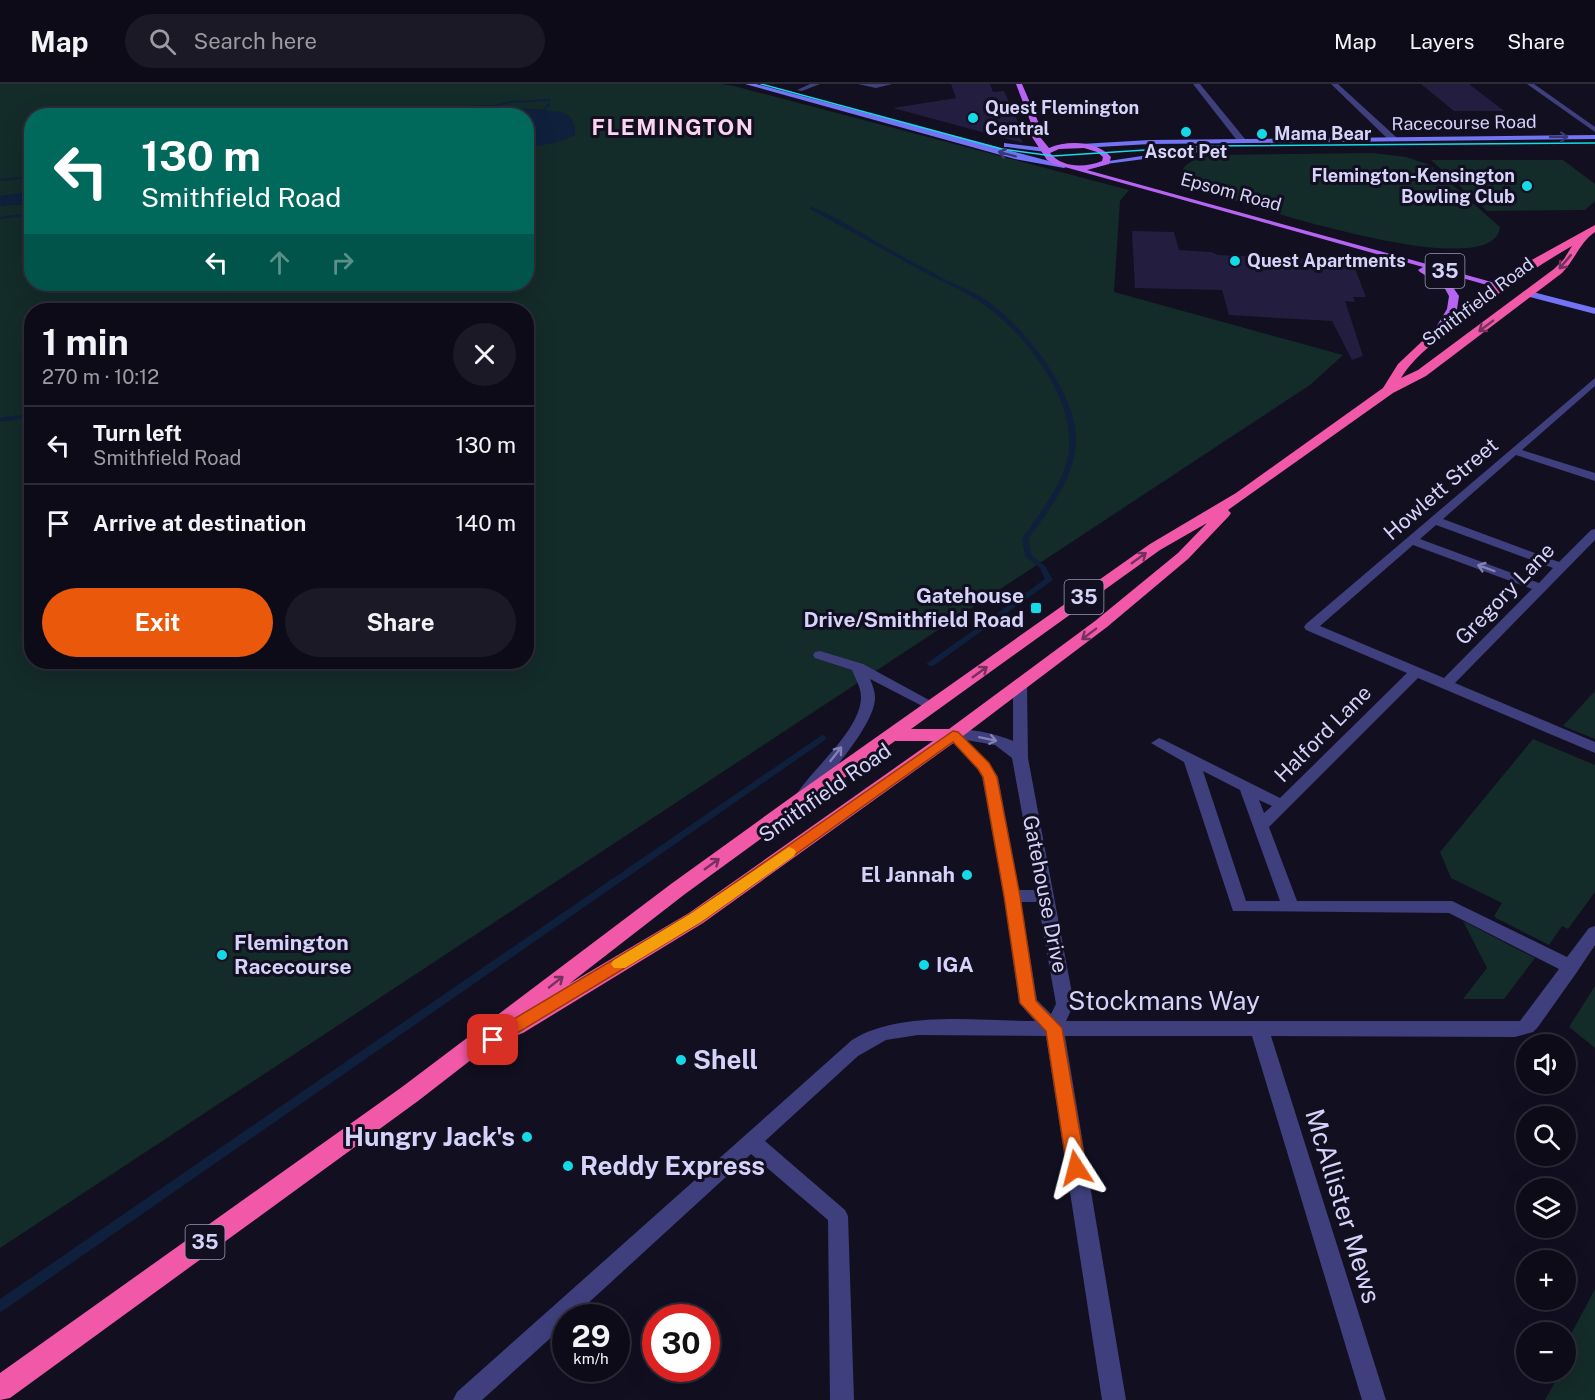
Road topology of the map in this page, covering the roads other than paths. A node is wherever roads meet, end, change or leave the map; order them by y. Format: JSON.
{"nodes":[{"id":1,"x":748,"y":84,"type":"edge"},
{"id":2,"x":778,"y":84,"type":"edge"},
{"id":3,"x":817,"y":84,"type":"edge"},
{"id":4,"x":861,"y":84,"type":"edge"},
{"id":5,"x":889,"y":84,"type":"edge"},
{"id":6,"x":1019,"y":84,"type":"edge"},
{"id":7,"x":1196,"y":84,"type":"edge"},
{"id":8,"x":1334,"y":84,"type":"edge"},
{"id":9,"x":1530,"y":84,"type":"edge"},
{"id":10,"x":800,"y":90,"type":"junction"},
{"id":11,"x":1595,"y":130,"type":"edge"},
{"id":12,"x":1595,"y":137,"type":"edge"},
{"id":13,"x":1053,"y":139,"type":"dead end"},
{"id":14,"x":1393,"y":139,"type":"junction"},
{"id":15,"x":1242,"y":141,"type":"junction"},
{"id":16,"x":1080,"y":146,"type":"junction"},
{"id":17,"x":1595,"y":146,"type":"edge"},
{"id":18,"x":1402,"y":148,"type":"junction"},
{"id":19,"x":1047,"y":150,"type":"junction"},
{"id":20,"x":1106,"y":162,"type":"junction"},
{"id":21,"x":1064,"y":166,"type":"junction"},
{"id":22,"x":1135,"y":185,"type":"junction"},
{"id":23,"x":1595,"y":228,"type":"edge"},
{"id":24,"x":1582,"y":237,"type":"junction"},
{"id":25,"x":1390,"y":255,"type":"junction"},
{"id":26,"x":1501,"y":286,"type":"junction"},
{"id":27,"x":1529,"y":294,"type":"junction"},
{"id":28,"x":1595,"y":311,"type":"edge"},
{"id":29,"x":1437,"y":334,"type":"junction"},
{"id":30,"x":1453,"y":351,"type":"junction"},
{"id":31,"x":1412,"y":357,"type":"junction"},
{"id":32,"x":1595,"y":381,"type":"edge"},
{"id":33,"x":1388,"y":390,"type":"junction"},
{"id":34,"x":1514,"y":451,"type":"junction"},
{"id":35,"x":1595,"y":477,"type":"edge"},
{"id":36,"x":1240,"y":496,"type":"junction"},
{"id":37,"x":1435,"y":520,"type":"junction"},
{"id":38,"x":1595,"y":533,"type":"edge"},
{"id":39,"x":1412,"y":540,"type":"junction"},
{"id":40,"x":1562,"y":567,"type":"junction"},
{"id":41,"x":1541,"y":588,"type":"junction"},
{"id":42,"x":820,"y":655,"type":"dead end"},
{"id":43,"x":858,"y":667,"type":"junction"},
{"id":44,"x":1415,"y":673,"type":"junction"},
{"id":45,"x":1020,"y":685,"type":"junction"},
{"id":46,"x":1445,"y":685,"type":"junction"},
{"id":47,"x":933,"y":706,"type":"junction"},
{"id":48,"x":891,"y":735,"type":"junction"},
{"id":49,"x":953,"y":735,"type":"junction"},
{"id":50,"x":1159,"y":743,"type":"dead end"},
{"id":51,"x":1595,"y":748,"type":"edge"},
{"id":52,"x":1020,"y":758,"type":"junction"},
{"id":53,"x":1191,"y":759,"type":"junction"},
{"id":54,"x":1248,"y":788,"type":"junction"},
{"id":55,"x":800,"y":800,"type":"junction"},
{"id":56,"x":1282,"y":805,"type":"junction"},
{"id":57,"x":1262,"y":825,"type":"junction"},
{"id":58,"x":1012,"y":896,"type":"junction"},
{"id":59,"x":1046,"y":896,"type":"junction"},
{"id":60,"x":1291,"y":907,"type":"junction"},
{"id":61,"x":1595,"y":932,"type":"edge"},
{"id":62,"x":1571,"y":967,"type":"junction"},
{"id":63,"x":1054,"y":1028,"type":"junction"},
{"id":64,"x":1259,"y":1029,"type":"junction"},
{"id":65,"x":410,"y":1094,"type":"junction"},
{"id":66,"x":751,"y":1142,"type":"junction"},
{"id":67,"x":0,"y":1389,"type":"edge"},
{"id":68,"x":465,"y":1400,"type":"edge"},
{"id":69,"x":842,"y":1400,"type":"edge"},
{"id":70,"x":1114,"y":1400,"type":"edge"},
{"id":71,"x":1374,"y":1400,"type":"edge"}],
"edges":[{"from":21,"to":1,"type":"main road","name":"Epsom Road","one_way":true},
{"from":2,"to":10,"type":"main road"},
{"from":3,"to":10,"type":"street"},
{"from":4,"to":5,"type":"street"},
{"from":6,"to":19,"type":"main road","number":"35"},
{"from":7,"to":15,"type":"street"},
{"from":8,"to":14,"type":"street"},
{"from":9,"to":11,"type":"street"},
{"from":10,"to":19,"type":"main road"},
{"from":14,"to":12,"type":"main road","name":"Racecourse Road","one_way":true},
{"from":13,"to":16,"type":"main road","number":"35"},
{"from":14,"to":15,"type":"main road","name":"Racecourse Road"},
{"from":14,"to":18,"type":"main road"},
{"from":15,"to":16,"type":"main road","name":"Racecourse Road"},
{"from":16,"to":19,"type":"main road"},
{"from":16,"to":20,"type":"main road","number":"35"},
{"from":17,"to":18,"type":"main road","name":"Racecourse Road"},
{"from":18,"to":20,"type":"main road","name":"Racecourse Road"},
{"from":19,"to":21,"type":"main road","number":"35"},
{"from":20,"to":21,"type":"main road"},
{"from":20,"to":22,"type":"main road","name":"Epsom Road","number":"35"},
{"from":21,"to":22,"type":"main road","name":"Epsom Road","number":"35"},
{"from":22,"to":25,"type":"main road","name":"Epsom Road","number":"35"},
{"from":23,"to":24,"type":"highway","name":"Smithfield Road"},
{"from":24,"to":26,"type":"highway","name":"Smithfield Road"},
{"from":24,"to":27,"type":"highway","name":"Smithfield Road","one_way":true},
{"from":25,"to":26,"type":"main road","name":"Epsom Road","number":"35"},
{"from":25,"to":29,"type":"main road"},
{"from":26,"to":27,"type":"highway","name":"Epsom Road","number":"35"},
{"from":26,"to":29,"type":"highway","name":"Smithfield Road","number":"35"},
{"from":27,"to":28,"type":"main road","name":"Epsom Road"},
{"from":27,"to":30,"type":"highway","name":"Smithfield Road","number":"35","one_way":true},
{"from":29,"to":31,"type":"highway","name":"Smithfield Road","number":"35"},
{"from":30,"to":31,"type":"highway"},
{"from":30,"to":33,"type":"highway","name":"Smithfield Road","number":"35"},
{"from":31,"to":33,"type":"highway","name":"Smithfield Road","number":"35"},
{"from":32,"to":34,"type":"street","name":"Howlett Street"},
{"from":33,"to":36,"type":"highway","name":"Smithfield Road","number":"35"},
{"from":34,"to":35,"type":"street"},
{"from":34,"to":37,"type":"street","name":"Howlett Street"},
{"from":36,"to":45,"type":"highway","name":"Smithfield Road","number":"35","one_way":true},
{"from":47,"to":36,"type":"highway","name":"Smithfield Road","number":"35","one_way":true},
{"from":37,"to":39,"type":"street","name":"Howlett Street"},
{"from":37,"to":40,"type":"street"},
{"from":38,"to":40,"type":"street","name":"Gregory Lane"},
{"from":41,"to":39,"type":"street","one_way":true},
{"from":39,"to":44,"type":"street","name":"Howlett Street"},
{"from":40,"to":41,"type":"street","name":"Gregory Lane"},
{"from":41,"to":46,"type":"street","name":"Gregory Lane"},
{"from":42,"to":43,"type":"street"},
{"from":43,"to":47,"type":"street"},
{"from":55,"to":43,"type":"street","one_way":true},
{"from":44,"to":46,"type":"street"},
{"from":44,"to":56,"type":"street","name":"Halford Lane"},
{"from":45,"to":49,"type":"highway","name":"Smithfield Road","number":"35"},
{"from":45,"to":52,"type":"street","name":"Gatehouse Drive"},
{"from":46,"to":51,"type":"street"},
{"from":47,"to":48,"type":"highway","name":"Smithfield Road","number":"35"},
{"from":47,"to":49,"type":"highway"},
{"from":48,"to":49,"type":"highway"},
{"from":48,"to":55,"type":"highway","name":"Smithfield Road","number":"35"},
{"from":49,"to":52,"type":"street","one_way":true},
{"from":49,"to":58,"type":"street","name":"Gatehouse Drive"},
{"from":49,"to":65,"type":"highway","name":"Smithfield Road","number":"35"},
{"from":50,"to":53,"type":"street"},
{"from":52,"to":59,"type":"street","name":"Gatehouse Drive"},
{"from":53,"to":54,"type":"street"},
{"from":53,"to":60,"type":"street"},
{"from":54,"to":56,"type":"street"},
{"from":54,"to":57,"type":"street"},
{"from":65,"to":55,"type":"highway","name":"Smithfield Road","number":"35","one_way":true},
{"from":56,"to":57,"type":"street","name":"Halford Lane"},
{"from":57,"to":60,"type":"street"},
{"from":58,"to":59,"type":"street"},
{"from":58,"to":63,"type":"street","name":"Gatehouse Drive"},
{"from":59,"to":63,"type":"street","name":"Gatehouse Drive"},
{"from":60,"to":62,"type":"street"},
{"from":61,"to":62,"type":"street","name":"Stockmans Way"},
{"from":62,"to":64,"type":"street","name":"Stockmans Way"},
{"from":63,"to":64,"type":"street","name":"Stockmans Way"},
{"from":63,"to":66,"type":"street","name":"Stockmans Way"},
{"from":63,"to":70,"type":"street","name":"Gatehouse Drive"},
{"from":64,"to":71,"type":"street","name":"McAllister Mews"},
{"from":65,"to":67,"type":"highway","name":"Smithfield Road","number":"35"},
{"from":66,"to":68,"type":"street","name":"Stockmans Way"},
{"from":66,"to":69,"type":"street"}]}
